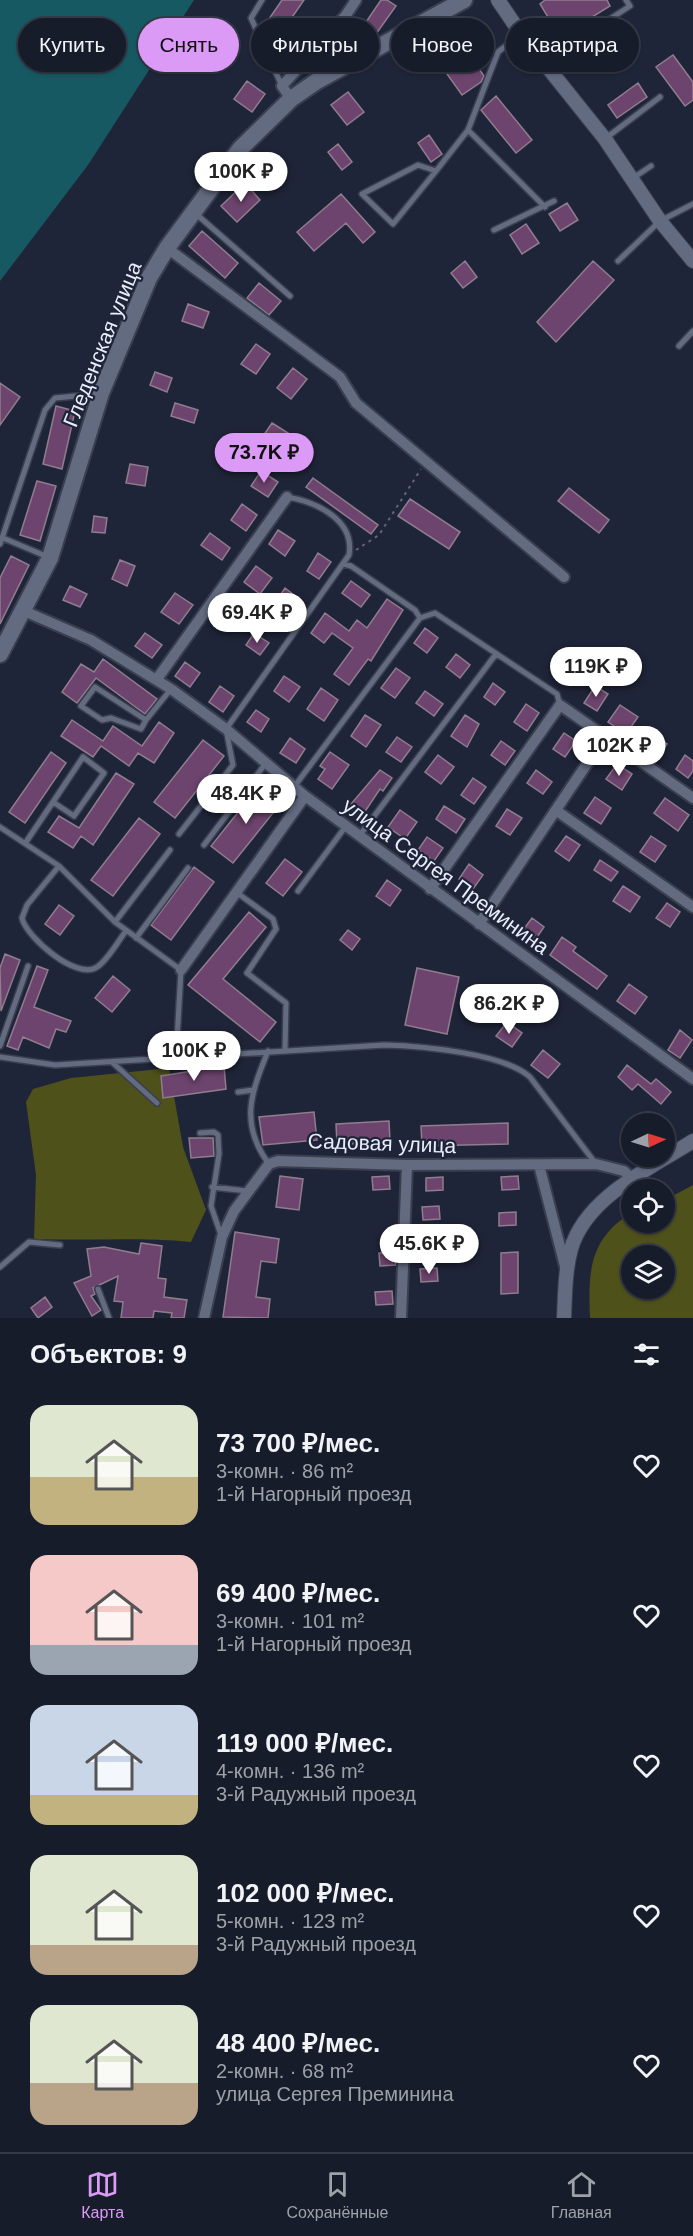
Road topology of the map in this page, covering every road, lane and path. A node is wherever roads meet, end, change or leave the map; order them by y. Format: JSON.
{"nodes":[{"id":1,"x":262,"y":0,"type":"edge"},
{"id":2,"x":356,"y":0,"type":"edge"},
{"id":3,"x":464,"y":0,"type":"edge"},
{"id":4,"x":498,"y":0,"type":"edge"},
{"id":5,"x":626,"y":0,"type":"edge"},
{"id":6,"x":510,"y":18,"type":"edge"},
{"id":7,"x":611,"y":18,"type":"edge"},
{"id":8,"x":506,"y":46,"type":"edge"},
{"id":9,"x":551,"y":72,"type":"edge"},
{"id":10,"x":286,"y":92,"type":"junction"},
{"id":11,"x":660,"y":97,"type":"dead end"},
{"id":12,"x":468,"y":130,"type":"junction"},
{"id":13,"x":605,"y":139,"type":"junction"},
{"id":14,"x":651,"y":166,"type":"dead end"},
{"id":15,"x":436,"y":171,"type":"junction"},
{"id":16,"x":632,"y":179,"type":"junction"},
{"id":17,"x":554,"y":201,"type":"dead end"},
{"id":18,"x":693,"y":204,"type":"edge"},
{"id":19,"x":544,"y":207,"type":"junction"},
{"id":20,"x":194,"y":212,"type":"junction"},
{"id":21,"x":660,"y":221,"type":"junction"},
{"id":22,"x":494,"y":230,"type":"dead end"},
{"id":23,"x":167,"y":248,"type":"junction"},
{"id":24,"x":618,"y":261,"type":"dead end"},
{"id":25,"x":693,"y":261,"type":"edge"},
{"id":26,"x":290,"y":296,"type":"dead end"},
{"id":27,"x":693,"y":331,"type":"edge"},
{"id":28,"x":679,"y":346,"type":"dead end"},
{"id":29,"x":101,"y":393,"type":"junction"},
{"id":30,"x":425,"y":461,"type":"junction"},
{"id":31,"x":287,"y":497,"type":"joint"},
{"id":32,"x":1,"y":541,"type":"edge"},
{"id":33,"x":349,"y":555,"type":"junction"},
{"id":34,"x":51,"y":558,"type":"junction"},
{"id":35,"x":344,"y":564,"type":"junction"},
{"id":36,"x":564,"y":577,"type":"dead end"},
{"id":37,"x":24,"y":612,"type":"junction"},
{"id":38,"x":420,"y":618,"type":"junction"},
{"id":39,"x":2,"y":643,"type":"edge"},
{"id":40,"x":496,"y":654,"type":"junction"},
{"id":41,"x":157,"y":680,"type":"junction"},
{"id":42,"x":171,"y":689,"type":"junction"},
{"id":43,"x":560,"y":705,"type":"junction"},
{"id":44,"x":147,"y":720,"type":"junction"},
{"id":45,"x":226,"y":729,"type":"junction"},
{"id":46,"x":605,"y":737,"type":"junction"},
{"id":47,"x":266,"y":763,"type":"junction"},
{"id":48,"x":294,"y":788,"type":"junction"},
{"id":49,"x":305,"y":796,"type":"junction"},
{"id":50,"x":693,"y":798,"type":"edge"},
{"id":51,"x":53,"y":801,"type":"junction"},
{"id":52,"x":557,"y":811,"type":"junction"},
{"id":53,"x":346,"y":826,"type":"junction"},
{"id":54,"x":0,"y":827,"type":"edge"},
{"id":55,"x":179,"y":834,"type":"dead end"},
{"id":56,"x":360,"y":836,"type":"junction"},
{"id":57,"x":26,"y":842,"type":"junction"},
{"id":58,"x":204,"y":845,"type":"dead end"},
{"id":59,"x":170,"y":850,"type":"dead end"},
{"id":60,"x":59,"y":866,"type":"junction"},
{"id":61,"x":188,"y":868,"type":"dead end"},
{"id":62,"x":430,"y":889,"type":"junction"},
{"id":63,"x":235,"y":891,"type":"junction"},
{"id":64,"x":298,"y":891,"type":"dead end"},
{"id":65,"x":693,"y":907,"type":"edge"},
{"id":66,"x":115,"y":922,"type":"junction"},
{"id":67,"x":479,"y":924,"type":"junction"},
{"id":68,"x":126,"y":931,"type":"junction"},
{"id":69,"x":136,"y":938,"type":"junction"},
{"id":70,"x":28,"y":966,"type":"dead end"},
{"id":71,"x":181,"y":970,"type":"junction"},
{"id":72,"x":0,"y":1046,"type":"edge"},
{"id":73,"x":285,"y":1050,"type":"junction"},
{"id":74,"x":268,"y":1051,"type":"junction"},
{"id":75,"x":0,"y":1057,"type":"edge"},
{"id":76,"x":176,"y":1057,"type":"junction"},
{"id":77,"x":113,"y":1062,"type":"junction"},
{"id":78,"x":693,"y":1079,"type":"edge"},
{"id":79,"x":253,"y":1090,"type":"junction"},
{"id":80,"x":238,"y":1092,"type":"dead end"},
{"id":81,"x":157,"y":1103,"type":"dead end"},
{"id":82,"x":200,"y":1133,"type":"dead end"},
{"id":83,"x":693,"y":1141,"type":"edge"},
{"id":84,"x":269,"y":1164,"type":"junction"},
{"id":85,"x":596,"y":1164,"type":"junction"},
{"id":86,"x":407,"y":1166,"type":"junction"},
{"id":87,"x":539,"y":1166,"type":"junction"},
{"id":88,"x":632,"y":1179,"type":"joint"},
{"id":89,"x":212,"y":1187,"type":"junction"},
{"id":90,"x":621,"y":1189,"type":"edge"},
{"id":91,"x":247,"y":1191,"type":"junction"},
{"id":92,"x":222,"y":1237,"type":"junction"},
{"id":93,"x":60,"y":1245,"type":"dead end"},
{"id":94,"x":0,"y":1267,"type":"edge"},
{"id":95,"x":567,"y":1274,"type":"junction"},
{"id":96,"x":98,"y":1289,"type":"dead end"},
{"id":97,"x":109,"y":1318,"type":"edge"},
{"id":98,"x":204,"y":1318,"type":"edge"},
{"id":99,"x":401,"y":1318,"type":"edge"},
{"id":100,"x":564,"y":1318,"type":"edge"}],
"edges":[{"from":1,"to":10,"type":"lane"},
{"from":2,"to":10,"type":"street"},
{"from":3,"to":10,"type":"main road","name":"Гледенская улица"},
{"from":4,"to":6,"type":"street"},
{"from":5,"to":7,"type":"lane"},
{"from":8,"to":12,"type":"lane"},
{"from":9,"to":13,"type":"street"},
{"from":10,"to":20,"type":"main road","name":"Гледенская улица"},
{"from":11,"to":13,"type":"lane"},
{"from":12,"to":15,"type":"lane"},
{"from":12,"to":19,"type":"lane"},
{"from":13,"to":16,"type":"street"},
{"from":14,"to":16,"type":"lane"},
{"from":15,"to":15,"type":"lane"},
{"from":16,"to":21,"type":"street"},
{"from":17,"to":19,"type":"lane"},
{"from":18,"to":21,"type":"lane"},
{"from":19,"to":22,"type":"lane"},
{"from":20,"to":23,"type":"main road","name":"Гледенская улица"},
{"from":20,"to":26,"type":"lane"},
{"from":21,"to":24,"type":"lane"},
{"from":21,"to":25,"type":"street"},
{"from":23,"to":29,"type":"main road","name":"Гледенская улица"},
{"from":23,"to":30,"type":"street"},
{"from":27,"to":28,"type":"lane"},
{"from":29,"to":32,"type":"lane"},
{"from":29,"to":34,"type":"main road","name":"Гледенская улица"},
{"from":30,"to":33,"type":"path"},
{"from":30,"to":36,"type":"street"},
{"from":31,"to":33,"type":"lane"},
{"from":31,"to":41,"type":"street"},
{"from":32,"to":34,"type":"lane"},
{"from":33,"to":35,"type":"lane"},
{"from":34,"to":37,"type":"main road","name":"Гледенская улица"},
{"from":35,"to":38,"type":"lane"},
{"from":35,"to":45,"type":"lane"},
{"from":37,"to":39,"type":"main road","name":"Гледенская улица"},
{"from":37,"to":41,"type":"street","name":"улица Сергея Преминина"},
{"from":38,"to":40,"type":"lane"},
{"from":38,"to":48,"type":"lane"},
{"from":40,"to":43,"type":"lane"},
{"from":40,"to":56,"type":"lane"},
{"from":41,"to":42,"type":"street","name":"улица Сергея Преминина"},
{"from":42,"to":44,"type":"lane"},
{"from":42,"to":45,"type":"street","name":"улица Сергея Преминина"},
{"from":43,"to":46,"type":"street"},
{"from":43,"to":62,"type":"street"},
{"from":44,"to":44,"type":"lane"},
{"from":45,"to":47,"type":"street","name":"улица Сергея Преминина"},
{"from":45,"to":55,"type":"lane"},
{"from":46,"to":50,"type":"street"},
{"from":46,"to":52,"type":"street"},
{"from":47,"to":48,"type":"street","name":"улица Сергея Преминина"},
{"from":47,"to":58,"type":"lane"},
{"from":48,"to":49,"type":"street","name":"улица Сергея Преминина"},
{"from":49,"to":53,"type":"street","name":"улица Сергея Преминина"},
{"from":49,"to":63,"type":"street"},
{"from":51,"to":51,"type":"lane"},
{"from":51,"to":57,"type":"lane"},
{"from":52,"to":65,"type":"street"},
{"from":52,"to":67,"type":"street"},
{"from":53,"to":56,"type":"street","name":"улица Сергея Преминина"},
{"from":53,"to":64,"type":"lane"},
{"from":54,"to":57,"type":"lane"},
{"from":56,"to":62,"type":"street","name":"улица Сергея Преминина"},
{"from":57,"to":60,"type":"lane"},
{"from":59,"to":66,"type":"lane"},
{"from":60,"to":66,"type":"lane"},
{"from":60,"to":68,"type":"lane"},
{"from":61,"to":69,"type":"lane"},
{"from":62,"to":67,"type":"street","name":"улица Сергея Преминина"},
{"from":63,"to":71,"type":"street"},
{"from":63,"to":73,"type":"lane"},
{"from":66,"to":68,"type":"lane"},
{"from":67,"to":78,"type":"street","name":"улица Сергея Преминина"},
{"from":68,"to":69,"type":"lane"},
{"from":69,"to":71,"type":"lane"},
{"from":70,"to":72,"type":"lane"},
{"from":71,"to":76,"type":"lane"},
{"from":73,"to":74,"type":"lane"},
{"from":73,"to":85,"type":"lane"},
{"from":74,"to":76,"type":"lane"},
{"from":74,"to":79,"type":"lane"},
{"from":75,"to":77,"type":"lane"},
{"from":76,"to":77,"type":"lane"},
{"from":77,"to":81,"type":"lane"},
{"from":79,"to":80,"type":"lane"},
{"from":79,"to":84,"type":"lane"},
{"from":82,"to":89,"type":"lane"},
{"from":83,"to":88,"type":"street"},
{"from":84,"to":86,"type":"street","name":"Садовая улица"},
{"from":84,"to":91,"type":"street"},
{"from":85,"to":87,"type":"street","name":"Садовая улица"},
{"from":85,"to":88,"type":"street","name":"Садовая улица"},
{"from":86,"to":87,"type":"street","name":"Садовая улица"},
{"from":86,"to":99,"type":"street"},
{"from":87,"to":95,"type":"street"},
{"from":89,"to":91,"type":"lane"},
{"from":89,"to":92,"type":"lane"},
{"from":90,"to":95,"type":"street"},
{"from":91,"to":92,"type":"street"},
{"from":92,"to":98,"type":"street"},
{"from":93,"to":94,"type":"lane"},
{"from":95,"to":100,"type":"street"},
{"from":96,"to":97,"type":"lane"}]}
